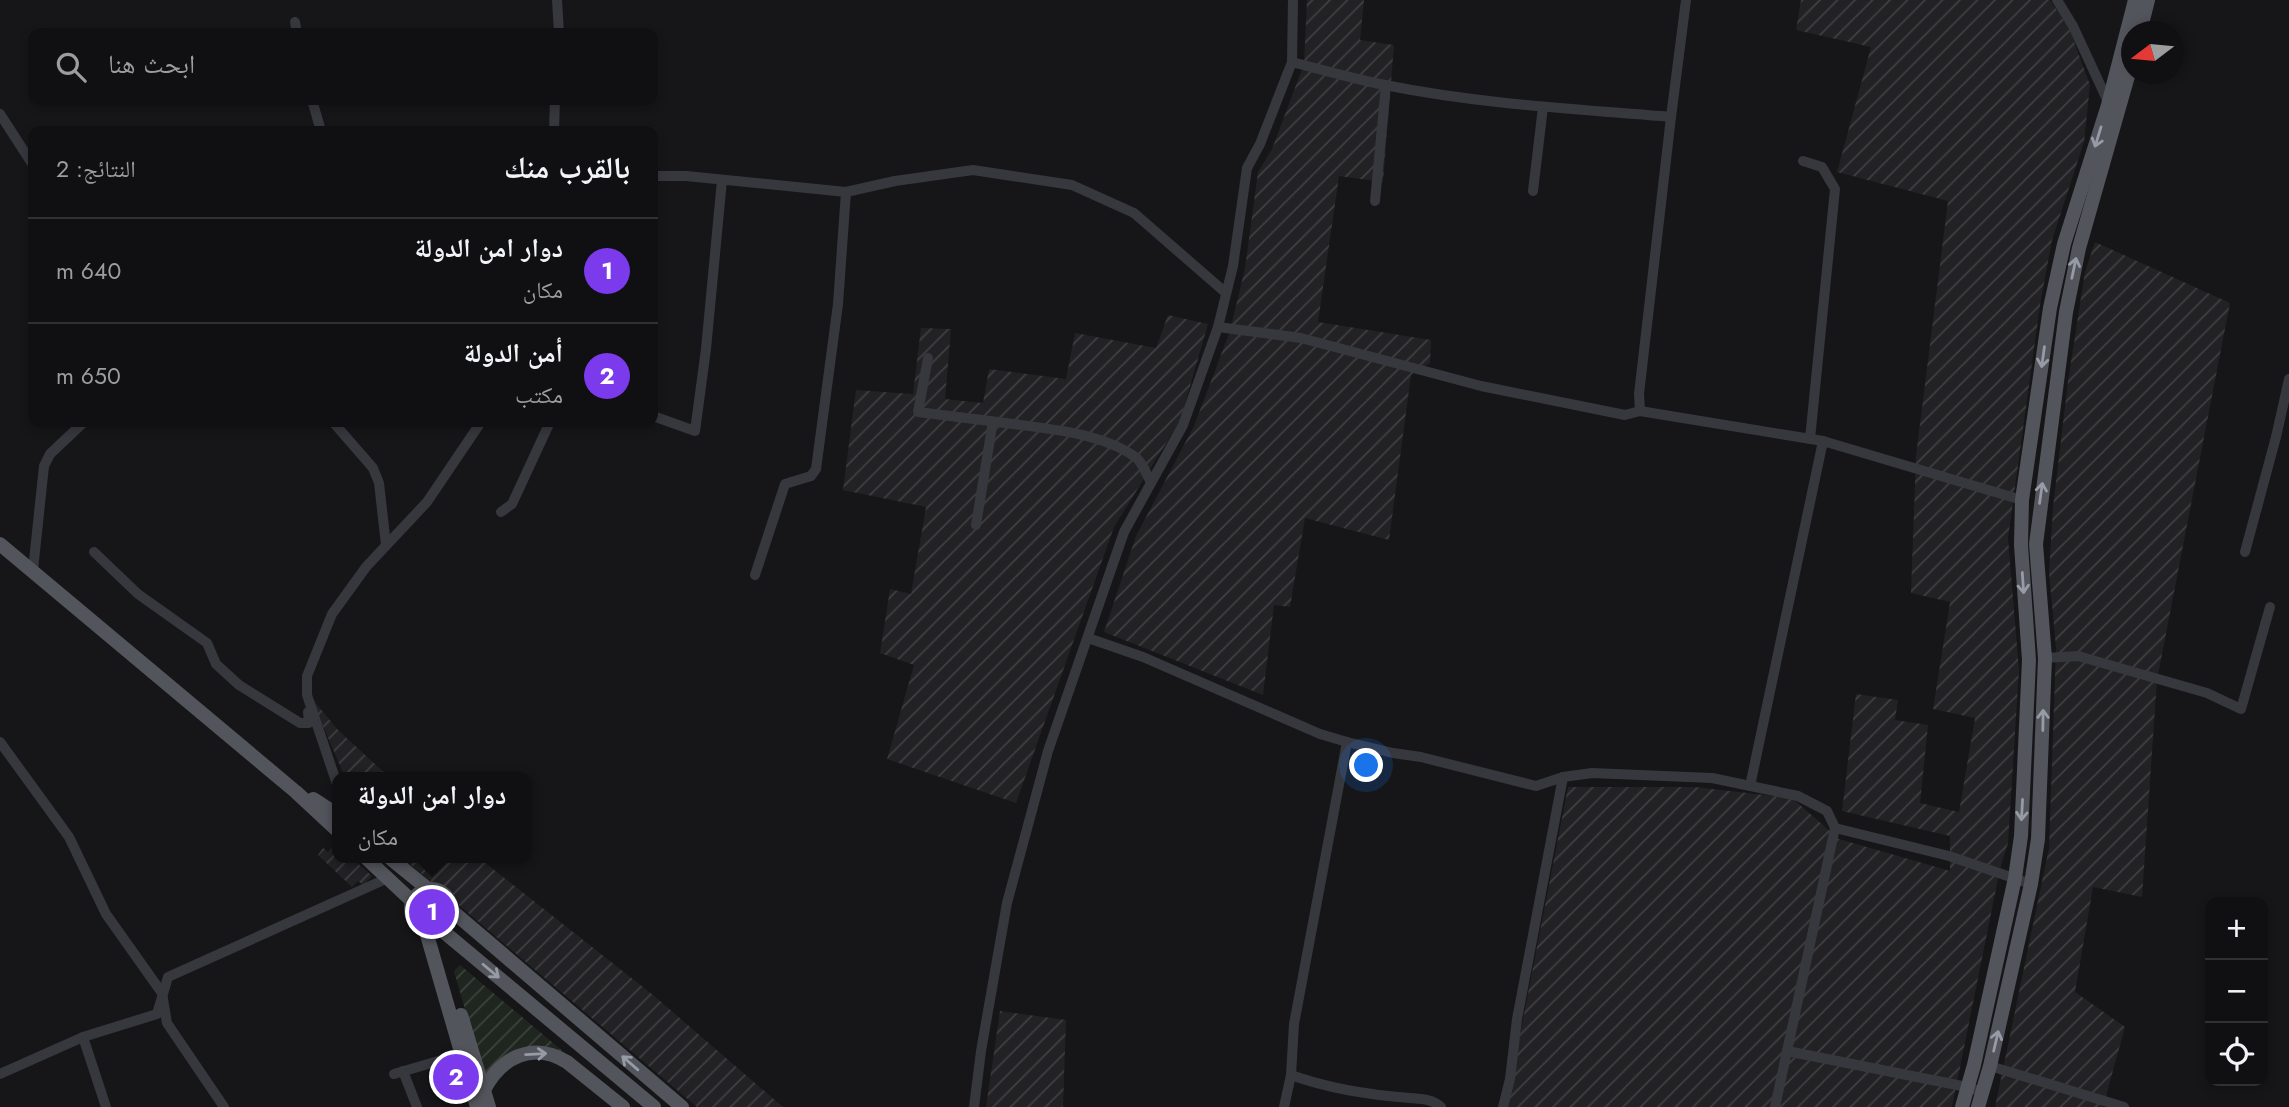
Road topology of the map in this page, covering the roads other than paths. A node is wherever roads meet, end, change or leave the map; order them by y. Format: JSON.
{"nodes":[{"id":1,"x":557,"y":0,"type":"edge"},
{"id":2,"x":1293,"y":0,"type":"edge"},
{"id":3,"x":1686,"y":0,"type":"edge"},
{"id":4,"x":2057,"y":0,"type":"edge"},
{"id":5,"x":2135,"y":0,"type":"edge"},
{"id":6,"x":2148,"y":0,"type":"edge"},
{"id":7,"x":2143,"y":21,"type":"edge"},
{"id":8,"x":559,"y":28,"type":"edge"},
{"id":9,"x":1292,"y":62,"type":"junction"},
{"id":10,"x":2123,"y":84,"type":"edge"},
{"id":11,"x":1386,"y":85,"type":"junction"},
{"id":12,"x":313,"y":105,"type":"edge"},
{"id":13,"x":555,"y":105,"type":"edge"},
{"id":14,"x":1543,"y":107,"type":"junction"},
{"id":15,"x":2113,"y":108,"type":"junction"},
{"id":16,"x":0,"y":114,"type":"edge"},
{"id":17,"x":1671,"y":117,"type":"junction"},
{"id":18,"x":320,"y":126,"type":"edge"},
{"id":19,"x":555,"y":126,"type":"edge"},
{"id":20,"x":28,"y":157,"type":"edge"},
{"id":21,"x":1803,"y":161,"type":"dead end"},
{"id":22,"x":658,"y":176,"type":"edge"},
{"id":23,"x":722,"y":180,"type":"junction"},
{"id":24,"x":1532,"y":191,"type":"dead end"},
{"id":25,"x":846,"y":192,"type":"junction"},
{"id":26,"x":1375,"y":201,"type":"dead end"},
{"id":27,"x":1226,"y":293,"type":"junction"},
{"id":28,"x":1218,"y":327,"type":"junction"},
{"id":29,"x":928,"y":358,"type":"dead end"},
{"id":30,"x":2289,"y":379,"type":"edge"},
{"id":31,"x":1640,"y":411,"type":"junction"},
{"id":32,"x":658,"y":418,"type":"edge"},
{"id":33,"x":998,"y":422,"type":"junction"},
{"id":34,"x":79,"y":427,"type":"edge"},
{"id":35,"x":337,"y":427,"type":"edge"},
{"id":36,"x":478,"y":427,"type":"edge"},
{"id":37,"x":548,"y":427,"type":"edge"},
{"id":38,"x":1810,"y":439,"type":"junction"},
{"id":39,"x":1823,"y":441,"type":"junction"},
{"id":40,"x":1151,"y":483,"type":"junction"},
{"id":41,"x":2022,"y":500,"type":"junction"},
{"id":42,"x":501,"y":512,"type":"dead end"},
{"id":43,"x":976,"y":525,"type":"dead end"},
{"id":44,"x":0,"y":544,"type":"edge"},
{"id":45,"x":386,"y":545,"type":"junction"},
{"id":46,"x":94,"y":552,"type":"dead end"},
{"id":47,"x":2245,"y":552,"type":"dead end"},
{"id":48,"x":33,"y":570,"type":"junction"},
{"id":49,"x":755,"y":575,"type":"dead end"},
{"id":50,"x":2270,"y":607,"type":"dead end"},
{"id":51,"x":1088,"y":638,"type":"junction"},
{"id":52,"x":2045,"y":658,"type":"junction"},
{"id":53,"x":2029,"y":660,"type":"junction"},
{"id":54,"x":307,"y":695,"type":"junction"},
{"id":55,"x":0,"y":742,"type":"edge"},
{"id":56,"x":1347,"y":742,"type":"junction"},
{"id":57,"x":333,"y":772,"type":"edge"},
{"id":58,"x":1563,"y":777,"type":"junction"},
{"id":59,"x":1750,"y":786,"type":"junction"},
{"id":60,"x":296,"y":792,"type":"junction"},
{"id":61,"x":332,"y":808,"type":"edge"},
{"id":62,"x":332,"y":825,"type":"edge"},
{"id":63,"x":1835,"y":828,"type":"junction"},
{"id":64,"x":2021,"y":836,"type":"junction"},
{"id":65,"x":2038,"y":839,"type":"junction"},
{"id":66,"x":372,"y":863,"type":"edge"},
{"id":67,"x":396,"y":863,"type":"edge"},
{"id":68,"x":388,"y":878,"type":"junction"},
{"id":69,"x":2015,"y":878,"type":"junction"},
{"id":70,"x":2031,"y":884,"type":"junction"},
{"id":71,"x":428,"y":889,"type":"junction"},
{"id":72,"x":413,"y":902,"type":"junction"},
{"id":73,"x":451,"y":909,"type":"junction"},
{"id":74,"x":433,"y":928,"type":"junction"},
{"id":75,"x":162,"y":993,"type":"junction"},
{"id":76,"x":83,"y":1037,"type":"junction"},
{"id":77,"x":580,"y":1047,"type":"junction"},
{"id":78,"x":1787,"y":1051,"type":"junction"},
{"id":79,"x":462,"y":1054,"type":"junction"},
{"id":80,"x":567,"y":1062,"type":"junction"},
{"id":81,"x":1990,"y":1066,"type":"junction"},
{"id":82,"x":0,"y":1073,"type":"edge"},
{"id":83,"x":1291,"y":1075,"type":"junction"},
{"id":84,"x":1967,"y":1087,"type":"junction"},
{"id":85,"x":484,"y":1090,"type":"junction"},
{"id":86,"x":1980,"y":1100,"type":"edge"},
{"id":87,"x":106,"y":1107,"type":"edge"},
{"id":88,"x":224,"y":1107,"type":"edge"},
{"id":89,"x":417,"y":1107,"type":"edge"},
{"id":90,"x":477,"y":1107,"type":"edge"},
{"id":91,"x":489,"y":1107,"type":"edge"},
{"id":92,"x":623,"y":1107,"type":"edge"},
{"id":93,"x":654,"y":1107,"type":"edge"},
{"id":94,"x":682,"y":1107,"type":"edge"},
{"id":95,"x":974,"y":1107,"type":"edge"},
{"id":96,"x":1284,"y":1107,"type":"edge"},
{"id":97,"x":1441,"y":1107,"type":"edge"},
{"id":98,"x":1503,"y":1107,"type":"edge"},
{"id":99,"x":1775,"y":1107,"type":"edge"},
{"id":100,"x":1962,"y":1107,"type":"edge"},
{"id":101,"x":2124,"y":1107,"type":"edge"}],
"edges":[{"from":1,"to":8,"type":"street"},
{"from":2,"to":9,"type":"street"},
{"from":3,"to":17,"type":"street"},
{"from":4,"to":15,"type":"street"},
{"from":5,"to":15,"type":"main road"},
{"from":6,"to":7,"type":"main road"},
{"from":9,"to":11,"type":"street"},
{"from":9,"to":27,"type":"street"},
{"from":10,"to":15,"type":"main road"},
{"from":11,"to":14,"type":"street"},
{"from":11,"to":26,"type":"street"},
{"from":12,"to":18,"type":"street"},
{"from":13,"to":19,"type":"street"},
{"from":14,"to":17,"type":"street"},
{"from":14,"to":24,"type":"street"},
{"from":15,"to":41,"type":"main road","one_way":true},
{"from":52,"to":15,"type":"main road","one_way":true},
{"from":16,"to":20,"type":"street"},
{"from":17,"to":31,"type":"street"},
{"from":21,"to":38,"type":"street"},
{"from":22,"to":23,"type":"street"},
{"from":23,"to":25,"type":"street"},
{"from":23,"to":32,"type":"street"},
{"from":25,"to":27,"type":"street"},
{"from":25,"to":49,"type":"street"},
{"from":27,"to":28,"type":"street"},
{"from":28,"to":31,"type":"street"},
{"from":28,"to":40,"type":"street"},
{"from":29,"to":33,"type":"street"},
{"from":30,"to":47,"type":"street"},
{"from":31,"to":38,"type":"street"},
{"from":33,"to":40,"type":"street"},
{"from":33,"to":43,"type":"street"},
{"from":34,"to":48,"type":"street"},
{"from":35,"to":45,"type":"street"},
{"from":36,"to":45,"type":"street"},
{"from":37,"to":42,"type":"street"},
{"from":38,"to":39,"type":"street"},
{"from":39,"to":41,"type":"street"},
{"from":39,"to":59,"type":"street"},
{"from":40,"to":51,"type":"street"},
{"from":41,"to":53,"type":"main road","one_way":true},
{"from":44,"to":48,"type":"main road"},
{"from":45,"to":54,"type":"street"},
{"from":46,"to":54,"type":"street"},
{"from":48,"to":60,"type":"main road"},
{"from":50,"to":52,"type":"street"},
{"from":51,"to":56,"type":"street"},
{"from":51,"to":95,"type":"street"},
{"from":52,"to":53,"type":"main road"},
{"from":65,"to":52,"type":"main road","one_way":true},
{"from":53,"to":64,"type":"main road","one_way":true},
{"from":54,"to":57,"type":"street"},
{"from":55,"to":75,"type":"street"},
{"from":56,"to":58,"type":"street"},
{"from":56,"to":83,"type":"street"},
{"from":58,"to":59,"type":"street"},
{"from":58,"to":98,"type":"street"},
{"from":59,"to":63,"type":"street"},
{"from":60,"to":61,"type":"main road"},
{"from":60,"to":62,"type":"main road"},
{"from":63,"to":69,"type":"street"},
{"from":63,"to":78,"type":"street"},
{"from":64,"to":65,"type":"main road"},
{"from":64,"to":69,"type":"main road"},
{"from":65,"to":70,"type":"main road"},
{"from":66,"to":68,"type":"main road"},
{"from":67,"to":71,"type":"main road"},
{"from":68,"to":72,"type":"main road"},
{"from":68,"to":75,"type":"street"},
{"from":69,"to":70,"type":"street"},
{"from":69,"to":84,"type":"main road"},
{"from":81,"to":70,"type":"main road","one_way":true},
{"from":71,"to":72,"type":"main road"},
{"from":71,"to":73,"type":"main road"},
{"from":72,"to":74,"type":"main road"},
{"from":73,"to":74,"type":"main road"},
{"from":94,"to":73,"type":"main road","one_way":true},
{"from":74,"to":77,"type":"main road","one_way":true},
{"from":74,"to":79,"type":"main road"},
{"from":74,"to":85,"type":"main road"},
{"from":75,"to":76,"type":"street"},
{"from":75,"to":88,"type":"street"},
{"from":76,"to":82,"type":"street"},
{"from":76,"to":87,"type":"street"},
{"from":77,"to":80,"type":"main road"},
{"from":77,"to":93,"type":"main road"},
{"from":78,"to":84,"type":"street"},
{"from":78,"to":99,"type":"street"},
{"from":79,"to":89,"type":"street"},
{"from":79,"to":90,"type":"main road"},
{"from":85,"to":80,"type":"main road","one_way":true},
{"from":80,"to":92,"type":"main road"},
{"from":81,"to":86,"type":"main road"},
{"from":81,"to":101,"type":"street"},
{"from":83,"to":96,"type":"street"},
{"from":83,"to":97,"type":"street"},
{"from":84,"to":86,"type":"street"},
{"from":84,"to":100,"type":"main road"},
{"from":85,"to":91,"type":"main road"}]}
